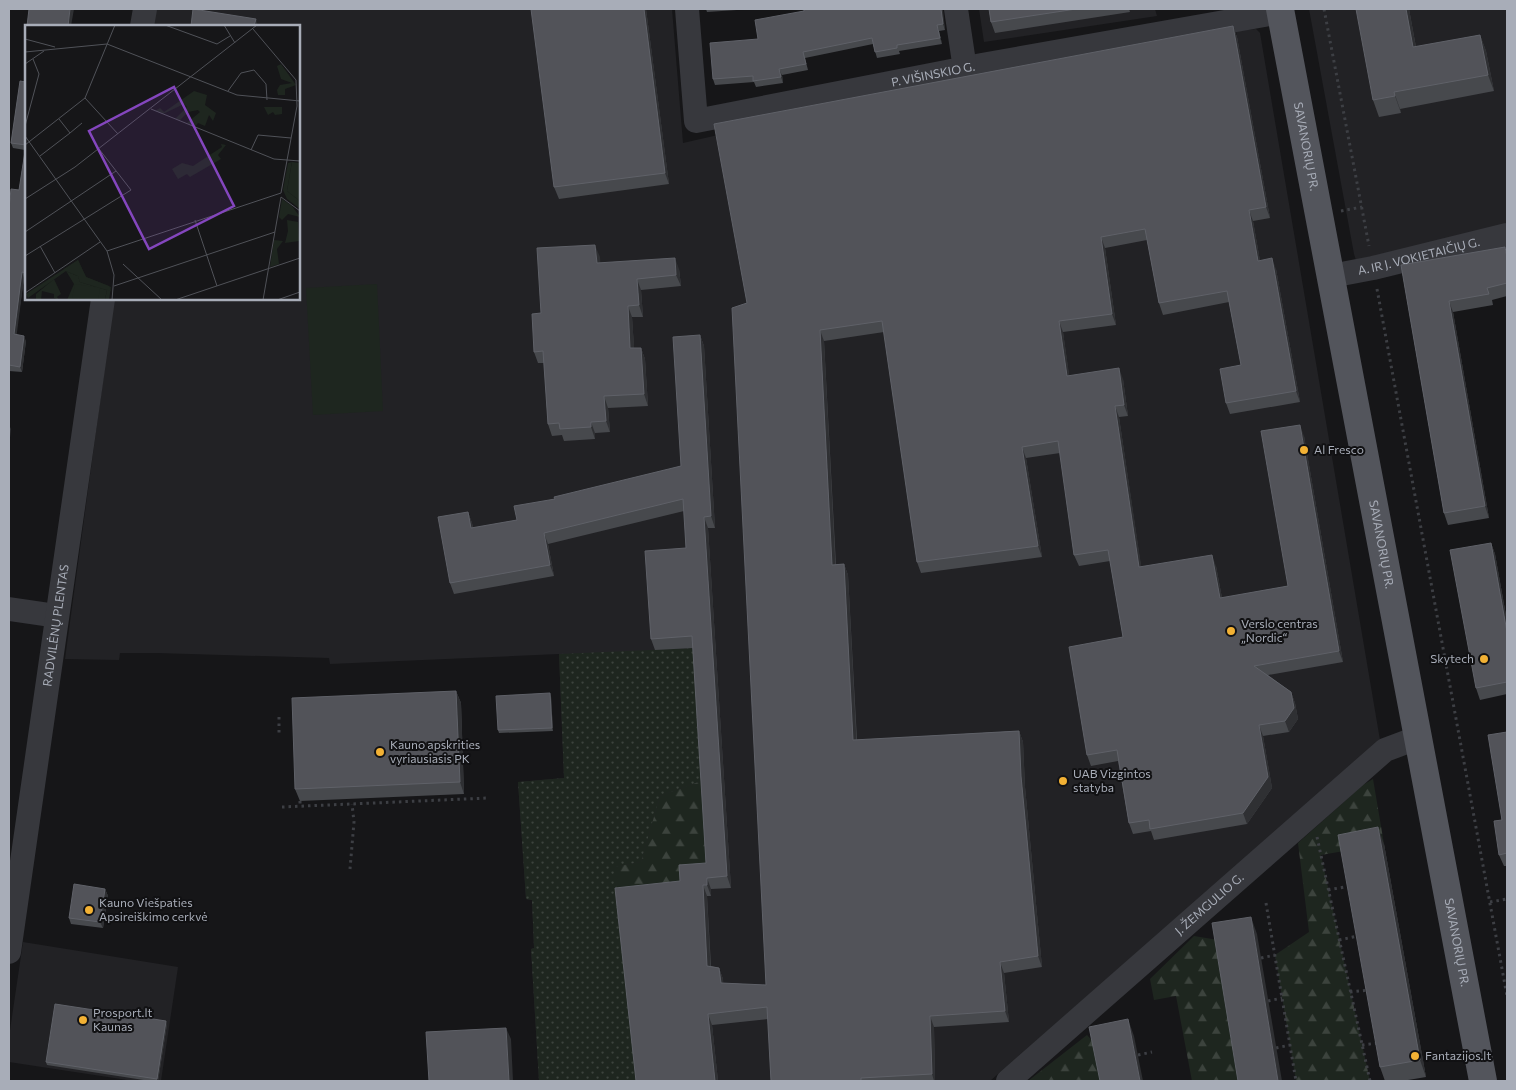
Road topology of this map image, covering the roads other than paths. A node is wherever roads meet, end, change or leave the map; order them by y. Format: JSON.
{"nodes":[{"id":1,"x":145,"y":9,"type":"edge"},
{"id":2,"x":687,"y":9,"type":"edge"},
{"id":3,"x":956,"y":9,"type":"edge"},
{"id":4,"x":1281,"y":10,"type":"edge"},
{"id":5,"x":142,"y":25,"type":"edge"},
{"id":6,"x":965,"y":70,"type":"junction"},
{"id":7,"x":1507,"y":235,"type":"edge"},
{"id":8,"x":1331,"y":276,"type":"junction"},
{"id":9,"x":103,"y":300,"type":"edge"},
{"id":10,"x":9,"y":609,"type":"edge"},
{"id":11,"x":57,"y":616,"type":"junction"},
{"id":12,"x":1418,"y":738,"type":"junction"},
{"id":13,"x":9,"y":952,"type":"edge"},
{"id":14,"x":1008,"y":1081,"type":"edge"},
{"id":15,"x":1483,"y":1081,"type":"edge"}],
"edges":[{"from":1,"to":5,"type":"street"},
{"from":2,"to":6,"type":"street","name":"P. VIŠINSKIO G."},
{"from":3,"to":6,"type":"street"},
{"from":4,"to":6,"type":"street","name":"P. VIŠINSKIO G."},
{"from":4,"to":8,"type":"main road","name":"SAVANORIŲ PR."},
{"from":7,"to":8,"type":"street","name":"A. IR J. VOKIETAIČIŲ G."},
{"from":8,"to":12,"type":"main road","name":"SAVANORIŲ PR."},
{"from":9,"to":11,"type":"street","name":"RADVILĖNŲ PLENTAS"},
{"from":10,"to":11,"type":"street"},
{"from":11,"to":13,"type":"street","name":"RADVILĖNŲ PLENTAS"},
{"from":12,"to":14,"type":"street","name":"J. ŽEMGULIO G."},
{"from":12,"to":15,"type":"main road","name":"SAVANORIŲ PR."}]}
